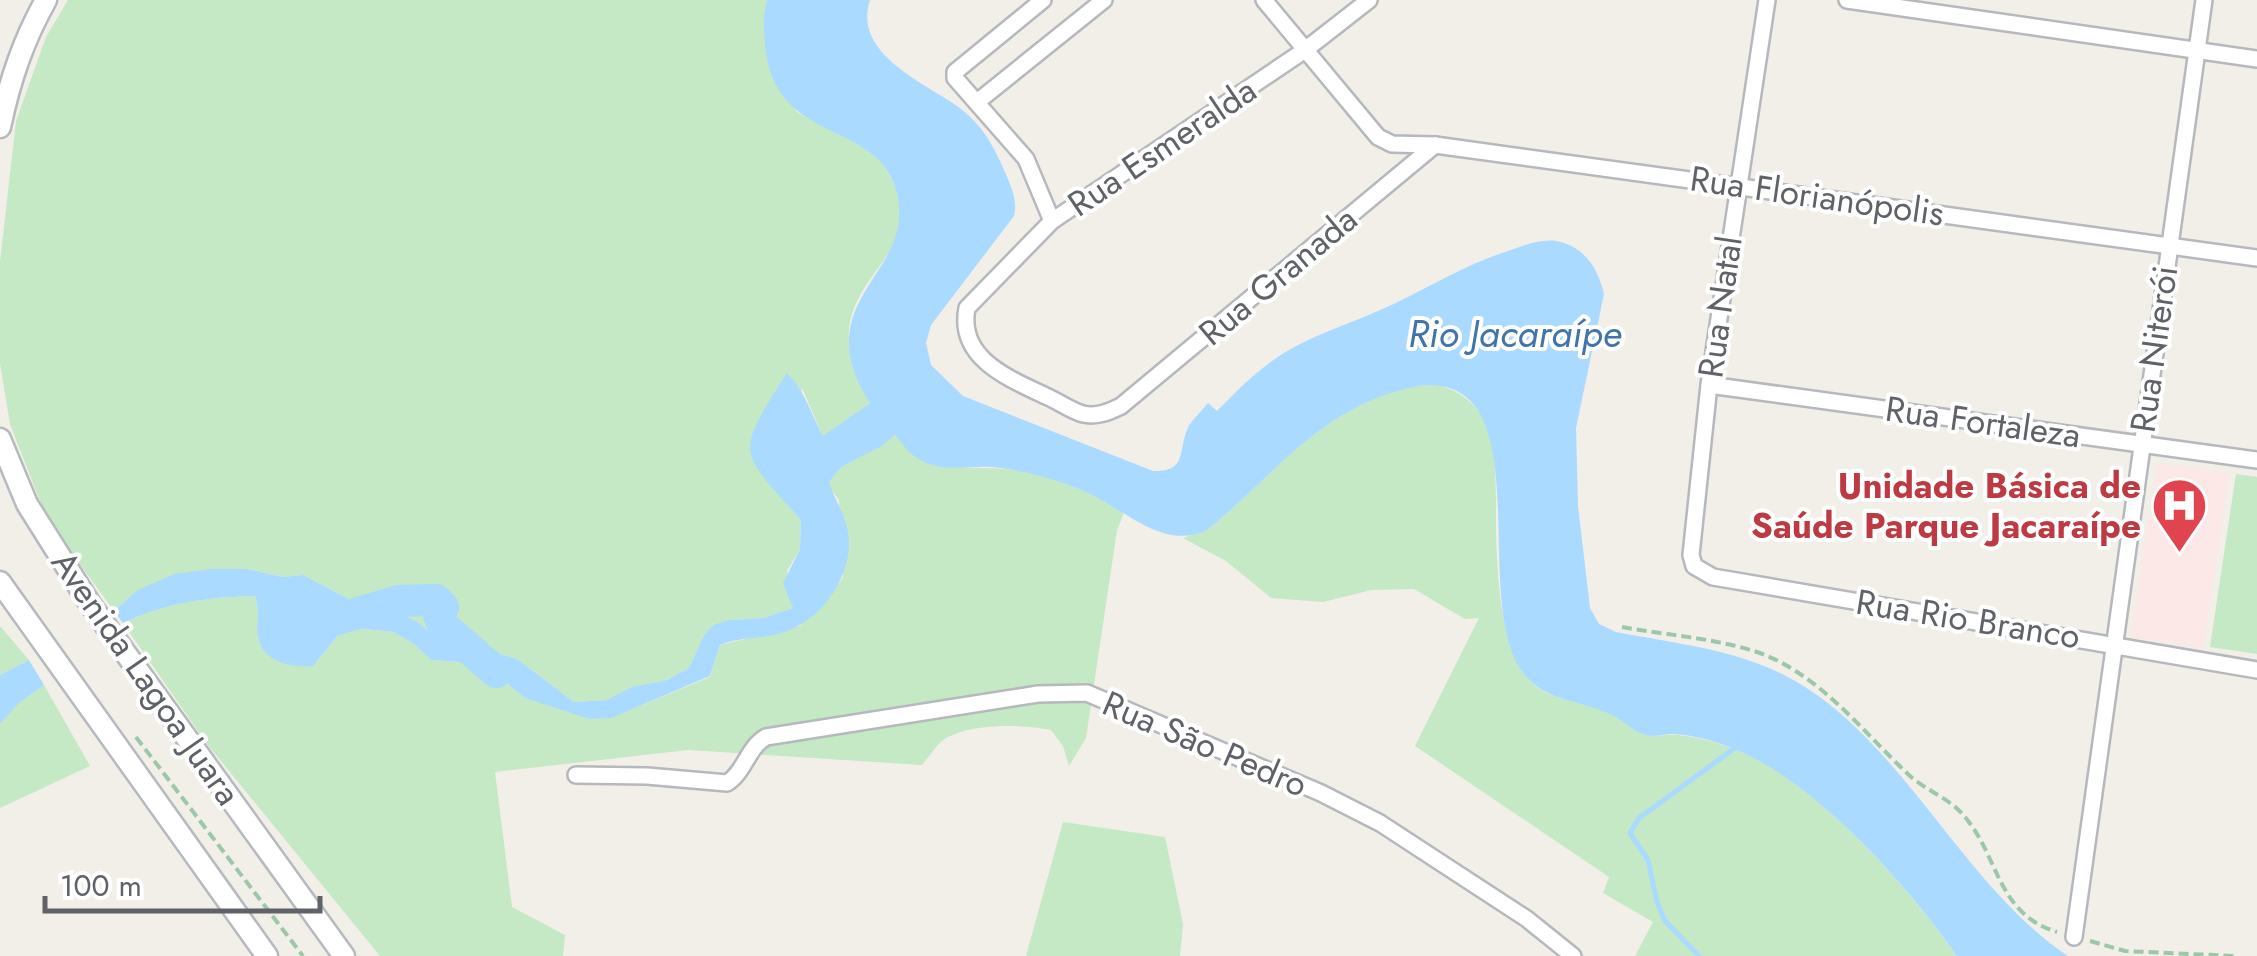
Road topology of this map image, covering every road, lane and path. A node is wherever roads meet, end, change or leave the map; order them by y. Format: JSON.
{"nodes":[{"id":1,"x":46,"y":0,"type":"edge"},
{"id":2,"x":1042,"y":0,"type":"edge"},
{"id":3,"x":1104,"y":0,"type":"edge"},
{"id":4,"x":1264,"y":0,"type":"edge"},
{"id":5,"x":1369,"y":0,"type":"edge"},
{"id":6,"x":1767,"y":0,"type":"edge"},
{"id":7,"x":1847,"y":0,"type":"edge"},
{"id":8,"x":2204,"y":0,"type":"edge"},
{"id":9,"x":1305,"y":50,"type":"junction"},
{"id":10,"x":2197,"y":50,"type":"junction"},
{"id":11,"x":2257,"y":59,"type":"edge"},
{"id":12,"x":977,"y":102,"type":"junction"},
{"id":13,"x":0,"y":126,"type":"edge"},
{"id":14,"x":1434,"y":145,"type":"junction"},
{"id":15,"x":1738,"y":184,"type":"junction"},
{"id":16,"x":1052,"y":220,"type":"junction"},
{"id":17,"x":2168,"y":245,"type":"junction"},
{"id":18,"x":2257,"y":258,"type":"edge"},
{"id":19,"x":966,"y":308,"type":"joint"},
{"id":20,"x":1709,"y":385,"type":"junction"},
{"id":21,"x":0,"y":439,"type":"edge"},
{"id":22,"x":2140,"y":442,"type":"junction"},
{"id":23,"x":2257,"y":460,"type":"edge"},
{"id":24,"x":1691,"y":555,"type":"joint"},
{"id":25,"x":0,"y":582,"type":"edge"},
{"id":26,"x":1622,"y":626,"type":"dead end"},
{"id":27,"x":2116,"y":643,"type":"junction"},
{"id":28,"x":2257,"y":670,"type":"edge"},
{"id":29,"x":576,"y":775,"type":"dead end"},
{"id":30,"x":2074,"y":937,"type":"junction"},
{"id":31,"x":267,"y":956,"type":"edge"},
{"id":32,"x":344,"y":956,"type":"edge"},
{"id":33,"x":1573,"y":956,"type":"edge"},
{"id":34,"x":2234,"y":956,"type":"edge"}],
"edges":[{"from":1,"to":13,"type":"main road"},
{"from":2,"to":12,"type":"street"},
{"from":3,"to":12,"type":"street"},
{"from":4,"to":9,"type":"street"},
{"from":5,"to":9,"type":"street","name":"Rua Esmeralda"},
{"from":6,"to":15,"type":"street","name":"Rua Natal"},
{"from":7,"to":10,"type":"street"},
{"from":8,"to":10,"type":"street","name":"Rua Niterói"},
{"from":9,"to":14,"type":"street","name":"Rua Florianópolis"},
{"from":9,"to":16,"type":"street","name":"Rua Esmeralda"},
{"from":10,"to":11,"type":"street"},
{"from":10,"to":17,"type":"street","name":"Rua Niterói"},
{"from":12,"to":16,"type":"street"},
{"from":14,"to":15,"type":"street","name":"Rua Florianópolis"},
{"from":14,"to":19,"type":"street","name":"Rua Granada"},
{"from":15,"to":17,"type":"street","name":"Rua Florianópolis"},
{"from":15,"to":20,"type":"street","name":"Rua Natal"},
{"from":16,"to":19,"type":"street","name":"Rua Esmeralda"},
{"from":17,"to":18,"type":"street","name":"Rua Florianópolis"},
{"from":17,"to":22,"type":"street","name":"Rua Niterói"},
{"from":20,"to":22,"type":"street","name":"Rua Fortaleza"},
{"from":20,"to":24,"type":"street","name":"Rua Natal"},
{"from":21,"to":32,"type":"main road","name":"Avenida Lagoa Juara"},
{"from":22,"to":23,"type":"street","name":"Rua Fortaleza"},
{"from":22,"to":27,"type":"street","name":"Rua Niterói"},
{"from":24,"to":27,"type":"street","name":"Rua Rio Branco"},
{"from":25,"to":31,"type":"main road","name":"Avenida Lagoa Juara"},
{"from":26,"to":30,"type":"path"},
{"from":27,"to":28,"type":"street","name":"Rua Rio Branco"},
{"from":27,"to":30,"type":"street","name":"Rua Niterói"},
{"from":29,"to":33,"type":"street","name":"Rua São Pedro"},
{"from":30,"to":34,"type":"path"}]}
